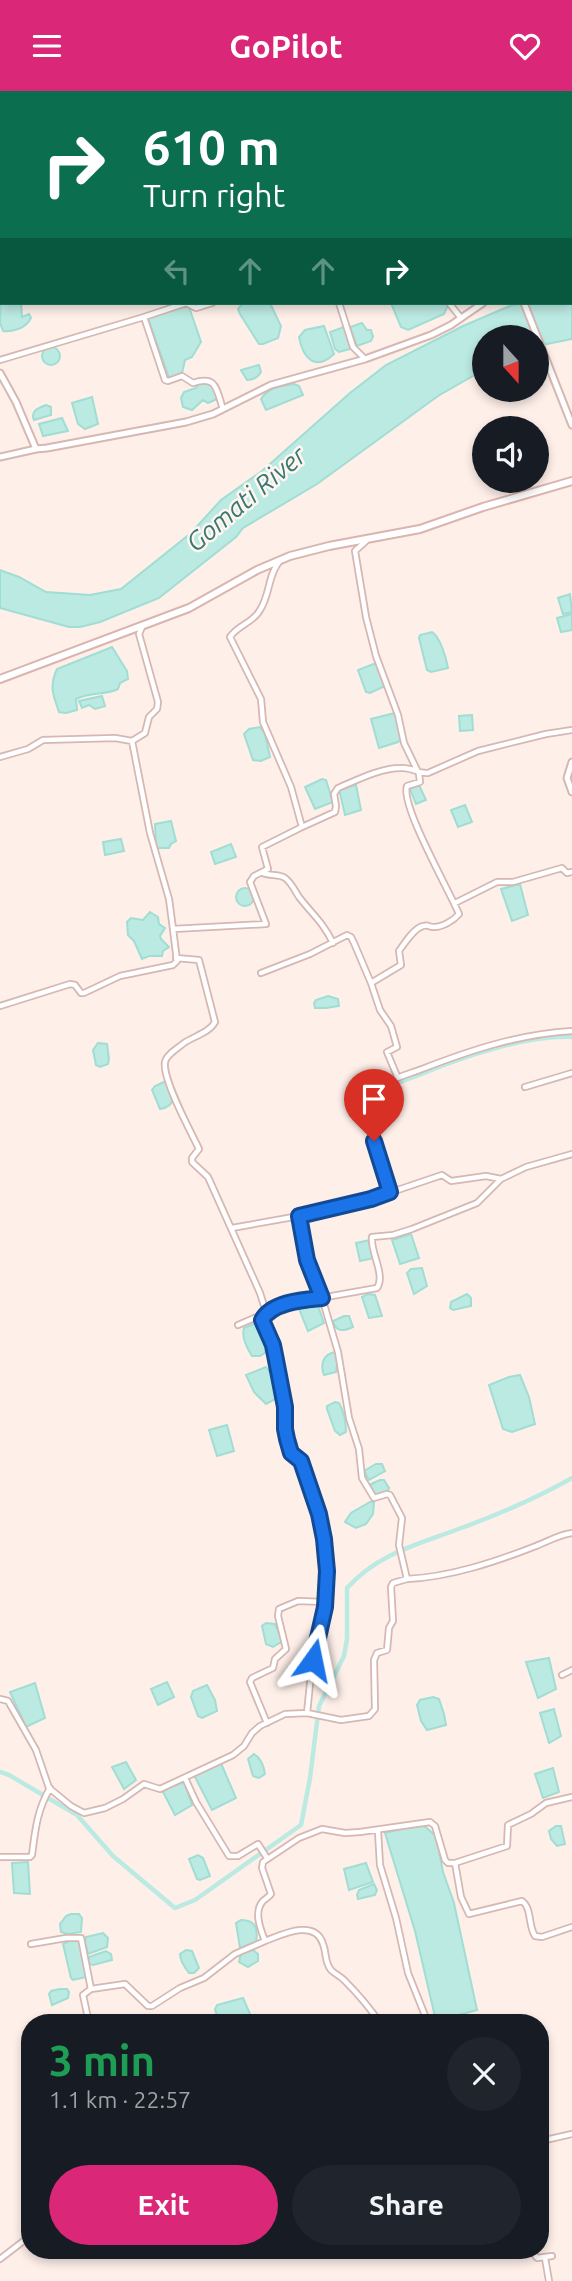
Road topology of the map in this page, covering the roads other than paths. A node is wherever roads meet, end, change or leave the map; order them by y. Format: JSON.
{"nodes":[{"id":1,"x":181,"y":305,"type":"edge"},
{"id":2,"x":340,"y":305,"type":"edge"},
{"id":3,"x":451,"y":305,"type":"edge"},
{"id":4,"x":480,"y":305,"type":"edge"},
{"id":5,"x":525,"y":305,"type":"edge"},
{"id":6,"x":144,"y":317,"type":"junction"},
{"id":7,"x":461,"y":318,"type":"junction"},
{"id":8,"x":365,"y":359,"type":"junction"},
{"id":9,"x":0,"y":360,"type":"edge"},
{"id":10,"x":0,"y":373,"type":"edge"},
{"id":11,"x":223,"y":409,"type":"junction"},
{"id":12,"x":572,"y":425,"type":"edge"},
{"id":13,"x":36,"y":449,"type":"junction"},
{"id":14,"x":0,"y":457,"type":"edge"},
{"id":15,"x":572,"y":481,"type":"edge"},
{"id":16,"x":369,"y":539,"type":"junction"},
{"id":17,"x":281,"y":560,"type":"junction"},
{"id":18,"x":144,"y":623,"type":"junction"},
{"id":19,"x":0,"y":679,"type":"edge"},
{"id":20,"x":572,"y":730,"type":"edge"},
{"id":21,"x":132,"y":741,"type":"junction"},
{"id":22,"x":0,"y":757,"type":"edge"},
{"id":23,"x":572,"y":762,"type":"edge"},
{"id":24,"x":419,"y":773,"type":"junction"},
{"id":25,"x":572,"y":792,"type":"edge"},
{"id":26,"x":302,"y":827,"type":"junction"},
{"id":27,"x":572,"y":872,"type":"edge"},
{"id":28,"x":263,"y":873,"type":"junction"},
{"id":29,"x":455,"y":903,"type":"junction"},
{"id":30,"x":173,"y":929,"type":"junction"},
{"id":31,"x":333,"y":943,"type":"junction"},
{"id":32,"x":176,"y":958,"type":"junction"},
{"id":33,"x":261,"y":973,"type":"dead end"},
{"id":34,"x":371,"y":983,"type":"junction"},
{"id":35,"x":0,"y":1006,"type":"edge"},
{"id":36,"x":572,"y":1031,"type":"edge"},
{"id":37,"x":572,"y":1073,"type":"edge"},
{"id":38,"x":397,"y":1076,"type":"junction"},
{"id":39,"x":525,"y":1087,"type":"dead end"},
{"id":40,"x":572,"y":1154,"type":"edge"},
{"id":41,"x":501,"y":1179,"type":"junction"},
{"id":42,"x":390,"y":1192,"type":"junction"},
{"id":43,"x":299,"y":1216,"type":"junction"},
{"id":44,"x":232,"y":1228,"type":"junction"},
{"id":45,"x":322,"y":1298,"type":"junction"},
{"id":46,"x":266,"y":1313,"type":"junction"},
{"id":47,"x":238,"y":1325,"type":"dead end"},
{"id":48,"x":572,"y":1533,"type":"edge"},
{"id":49,"x":407,"y":1579,"type":"junction"},
{"id":50,"x":326,"y":1602,"type":"junction"},
{"id":51,"x":572,"y":1670,"type":"edge"},
{"id":52,"x":562,"y":1675,"type":"dead end"},
{"id":53,"x":0,"y":1699,"type":"edge"},
{"id":54,"x":307,"y":1713,"type":"junction"},
{"id":55,"x":267,"y":1723,"type":"junction"},
{"id":56,"x":185,"y":1778,"type":"junction"},
{"id":57,"x":50,"y":1789,"type":"junction"},
{"id":58,"x":572,"y":1797,"type":"edge"},
{"id":59,"x":378,"y":1831,"type":"junction"},
{"id":60,"x":0,"y":1857,"type":"edge"},
{"id":61,"x":267,"y":1858,"type":"junction"},
{"id":62,"x":455,"y":1863,"type":"junction"},
{"id":63,"x":572,"y":1927,"type":"edge"},
{"id":64,"x":265,"y":1941,"type":"junction"},
{"id":65,"x":31,"y":1944,"type":"dead end"},
{"id":66,"x":90,"y":1989,"type":"junction"},
{"id":67,"x":87,"y":2014,"type":"edge"},
{"id":68,"x":374,"y":2014,"type":"edge"},
{"id":69,"x":424,"y":2014,"type":"edge"},
{"id":70,"x":572,"y":2134,"type":"edge"},
{"id":71,"x":549,"y":2139,"type":"edge"},
{"id":72,"x":21,"y":2243,"type":"edge"},
{"id":73,"x":549,"y":2256,"type":"edge"},
{"id":74,"x":552,"y":2256,"type":"dead end"},
{"id":75,"x":0,"y":2259,"type":"edge"},
{"id":76,"x":545,"y":2259,"type":"edge"},
{"id":77,"x":549,"y":2281,"type":"edge"}],
"edges":[{"from":1,"to":6,"type":"street"},
{"from":2,"to":8,"type":"street"},
{"from":3,"to":7,"type":"street"},
{"from":4,"to":7,"type":"street"},
{"from":5,"to":12,"type":"street"},
{"from":6,"to":9,"type":"street"},
{"from":6,"to":11,"type":"street"},
{"from":7,"to":8,"type":"street"},
{"from":8,"to":11,"type":"street"},
{"from":10,"to":13,"type":"street"},
{"from":11,"to":13,"type":"street"},
{"from":13,"to":14,"type":"street"},
{"from":15,"to":16,"type":"main road"},
{"from":16,"to":17,"type":"main road"},
{"from":16,"to":24,"type":"street"},
{"from":17,"to":18,"type":"main road"},
{"from":17,"to":26,"type":"street"},
{"from":18,"to":19,"type":"main road"},
{"from":18,"to":21,"type":"street"},
{"from":20,"to":24,"type":"street"},
{"from":21,"to":22,"type":"street"},
{"from":21,"to":30,"type":"street"},
{"from":23,"to":25,"type":"street"},
{"from":24,"to":26,"type":"street"},
{"from":24,"to":29,"type":"street"},
{"from":26,"to":28,"type":"street"},
{"from":27,"to":29,"type":"street"},
{"from":28,"to":30,"type":"street"},
{"from":28,"to":31,"type":"street"},
{"from":29,"to":34,"type":"street"},
{"from":30,"to":32,"type":"street"},
{"from":31,"to":33,"type":"street"},
{"from":31,"to":34,"type":"street"},
{"from":32,"to":35,"type":"street"},
{"from":32,"to":44,"type":"street"},
{"from":34,"to":38,"type":"street"},
{"from":36,"to":38,"type":"street"},
{"from":37,"to":39,"type":"street"},
{"from":38,"to":42,"type":"street"},
{"from":40,"to":41,"type":"street"},
{"from":41,"to":42,"type":"street"},
{"from":41,"to":45,"type":"street"},
{"from":42,"to":43,"type":"street"},
{"from":43,"to":44,"type":"street"},
{"from":43,"to":45,"type":"street"},
{"from":44,"to":46,"type":"street"},
{"from":45,"to":46,"type":"street"},
{"from":45,"to":49,"type":"street"},
{"from":46,"to":47,"type":"street"},
{"from":46,"to":50,"type":"street"},
{"from":48,"to":49,"type":"street"},
{"from":49,"to":54,"type":"street"},
{"from":50,"to":54,"type":"street"},
{"from":50,"to":55,"type":"street"},
{"from":51,"to":52,"type":"street"},
{"from":53,"to":57,"type":"street"},
{"from":54,"to":55,"type":"street"},
{"from":55,"to":56,"type":"street"},
{"from":56,"to":57,"type":"street"},
{"from":56,"to":61,"type":"street"},
{"from":57,"to":60,"type":"street"},
{"from":58,"to":62,"type":"street"},
{"from":59,"to":61,"type":"street"},
{"from":59,"to":62,"type":"street"},
{"from":59,"to":69,"type":"street"},
{"from":61,"to":64,"type":"street"},
{"from":62,"to":63,"type":"street"},
{"from":64,"to":66,"type":"street"},
{"from":64,"to":68,"type":"street"},
{"from":65,"to":66,"type":"street"},
{"from":66,"to":67,"type":"street"},
{"from":70,"to":71,"type":"street"},
{"from":72,"to":75,"type":"street"},
{"from":73,"to":74,"type":"street"},
{"from":76,"to":77,"type":"street"}]}
